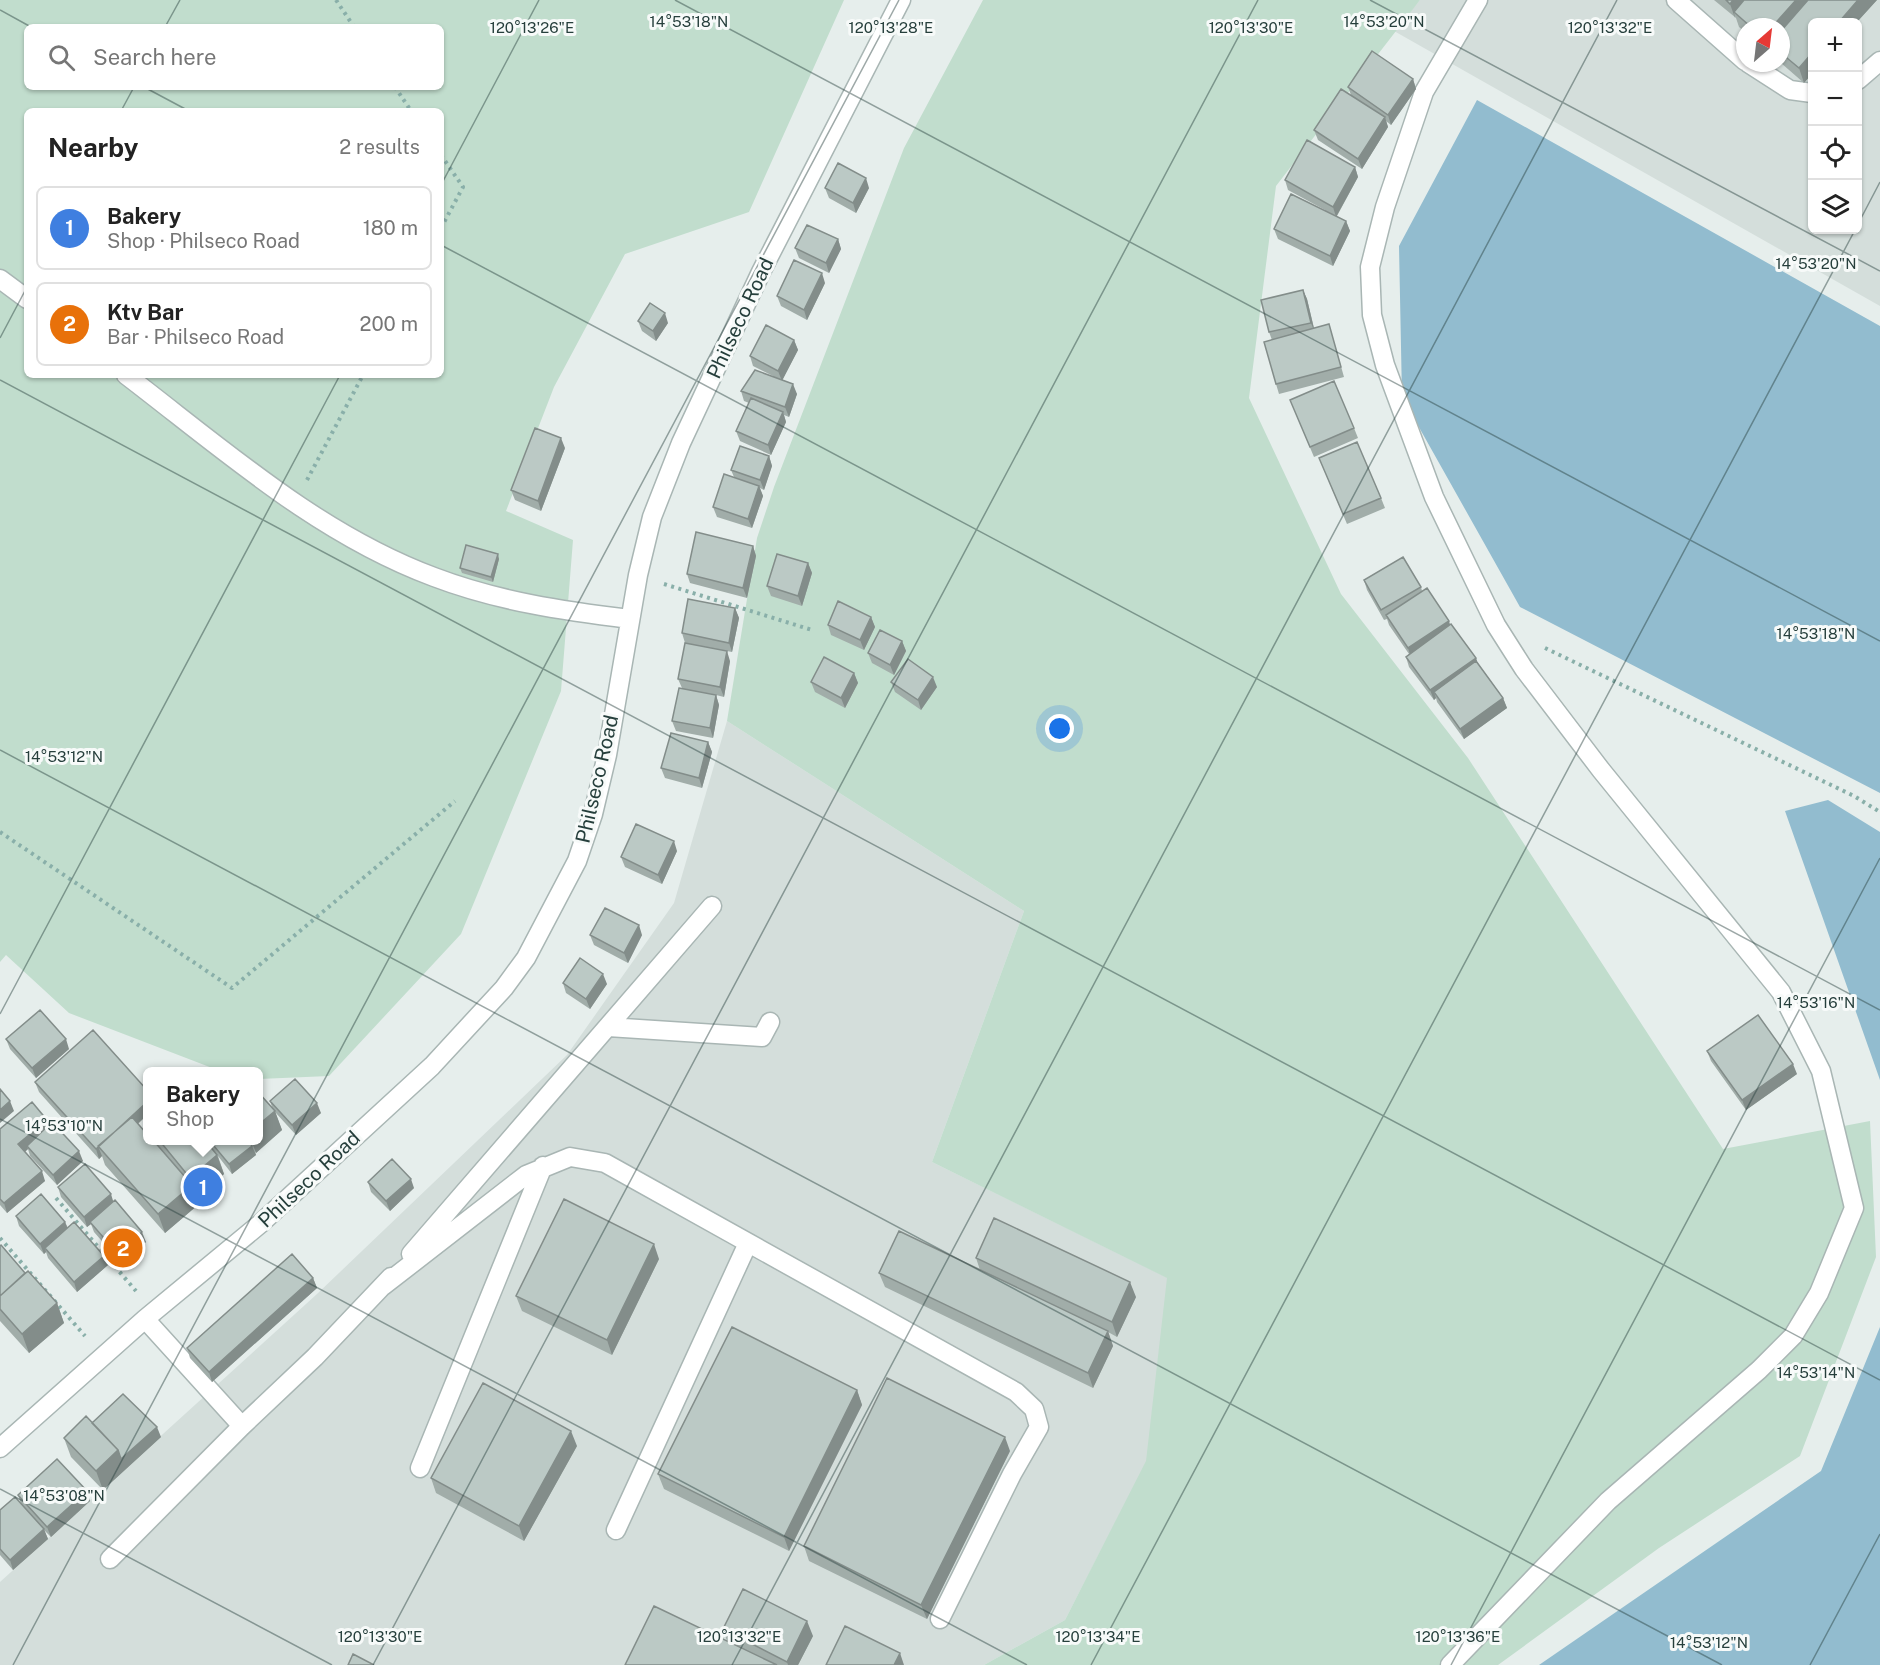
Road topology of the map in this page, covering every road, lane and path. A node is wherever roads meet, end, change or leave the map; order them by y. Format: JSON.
{"nodes":[{"id":1,"x":336,"y":0,"type":"edge"},
{"id":2,"x":901,"y":0,"type":"edge"},
{"id":3,"x":1478,"y":0,"type":"edge"},
{"id":4,"x":1676,"y":0,"type":"edge"},
{"id":5,"x":352,"y":24,"type":"edge"},
{"id":6,"x":1736,"y":53,"type":"edge"},
{"id":7,"x":1880,"y":61,"type":"edge"},
{"id":8,"x":1762,"y":72,"type":"edge"},
{"id":9,"x":1862,"y":76,"type":"edge"},
{"id":10,"x":397,"y":90,"type":"edge"},
{"id":11,"x":1808,"y":92,"type":"edge"},
{"id":12,"x":409,"y":108,"type":"edge"},
{"id":13,"x":444,"y":159,"type":"edge"},
{"id":14,"x":444,"y":222,"type":"edge"},
{"id":15,"x":0,"y":279,"type":"edge"},
{"id":16,"x":24,"y":297,"type":"edge"},
{"id":17,"x":130,"y":378,"type":"edge"},
{"id":18,"x":361,"y":378,"type":"edge"},
{"id":19,"x":294,"y":504,"type":"junction"},
{"id":20,"x":638,"y":575,"type":"junction"},
{"id":21,"x":630,"y":619,"type":"junction"},
{"id":22,"x":812,"y":630,"type":"dead end"},
{"id":23,"x":1538,"y":645,"type":"dead end"},
{"id":24,"x":455,"y":801,"type":"dead end"},
{"id":25,"x":1880,"y":812,"type":"edge"},
{"id":26,"x":0,"y":832,"type":"edge"},
{"id":27,"x":712,"y":906,"type":"dead end"},
{"id":28,"x":770,"y":1022,"type":"dead end"},
{"id":29,"x":608,"y":1027,"type":"junction"},
{"id":30,"x":543,"y":1166,"type":"junction"},
{"id":31,"x":56,"y":1198,"type":"dead end"},
{"id":32,"x":0,"y":1238,"type":"edge"},
{"id":33,"x":748,"y":1244,"type":"junction"},
{"id":34,"x":383,"y":1286,"type":"junction"},
{"id":35,"x":150,"y":1316,"type":"junction"},
{"id":36,"x":104,"y":1357,"type":"junction"},
{"id":37,"x":242,"y":1426,"type":"junction"},
{"id":38,"x":0,"y":1448,"type":"edge"},
{"id":39,"x":420,"y":1468,"type":"dead end"},
{"id":40,"x":616,"y":1530,"type":"dead end"},
{"id":41,"x":110,"y":1559,"type":"dead end"},
{"id":42,"x":940,"y":1619,"type":"dead end"},
{"id":43,"x":1450,"y":1665,"type":"edge"}],
"edges":[{"from":1,"to":5,"type":"path"},
{"from":2,"to":20,"type":"street","name":"Philseco Road"},
{"from":3,"to":43,"type":"street"},
{"from":4,"to":6,"type":"street"},
{"from":7,"to":9,"type":"street"},
{"from":8,"to":11,"type":"street"},
{"from":10,"to":12,"type":"path"},
{"from":13,"to":14,"type":"path"},
{"from":15,"to":16,"type":"street"},
{"from":17,"to":19,"type":"street"},
{"from":18,"to":19,"type":"path"},
{"from":19,"to":21,"type":"street"},
{"from":20,"to":21,"type":"street","name":"Philseco Road"},
{"from":20,"to":22,"type":"path"},
{"from":21,"to":35,"type":"street","name":"Philseco Road"},
{"from":23,"to":25,"type":"path"},
{"from":24,"to":26,"type":"path"},
{"from":27,"to":29,"type":"street"},
{"from":28,"to":29,"type":"street"},
{"from":29,"to":34,"type":"street"},
{"from":30,"to":33,"type":"street"},
{"from":30,"to":34,"type":"street"},
{"from":30,"to":39,"type":"street"},
{"from":31,"to":35,"type":"path"},
{"from":32,"to":36,"type":"path"},
{"from":33,"to":40,"type":"street"},
{"from":33,"to":42,"type":"street"},
{"from":34,"to":37,"type":"street"},
{"from":35,"to":36,"type":"street","name":"Philseco Road"},
{"from":35,"to":37,"type":"street"},
{"from":36,"to":38,"type":"street","name":"Philseco Road"},
{"from":37,"to":41,"type":"street"}]}
